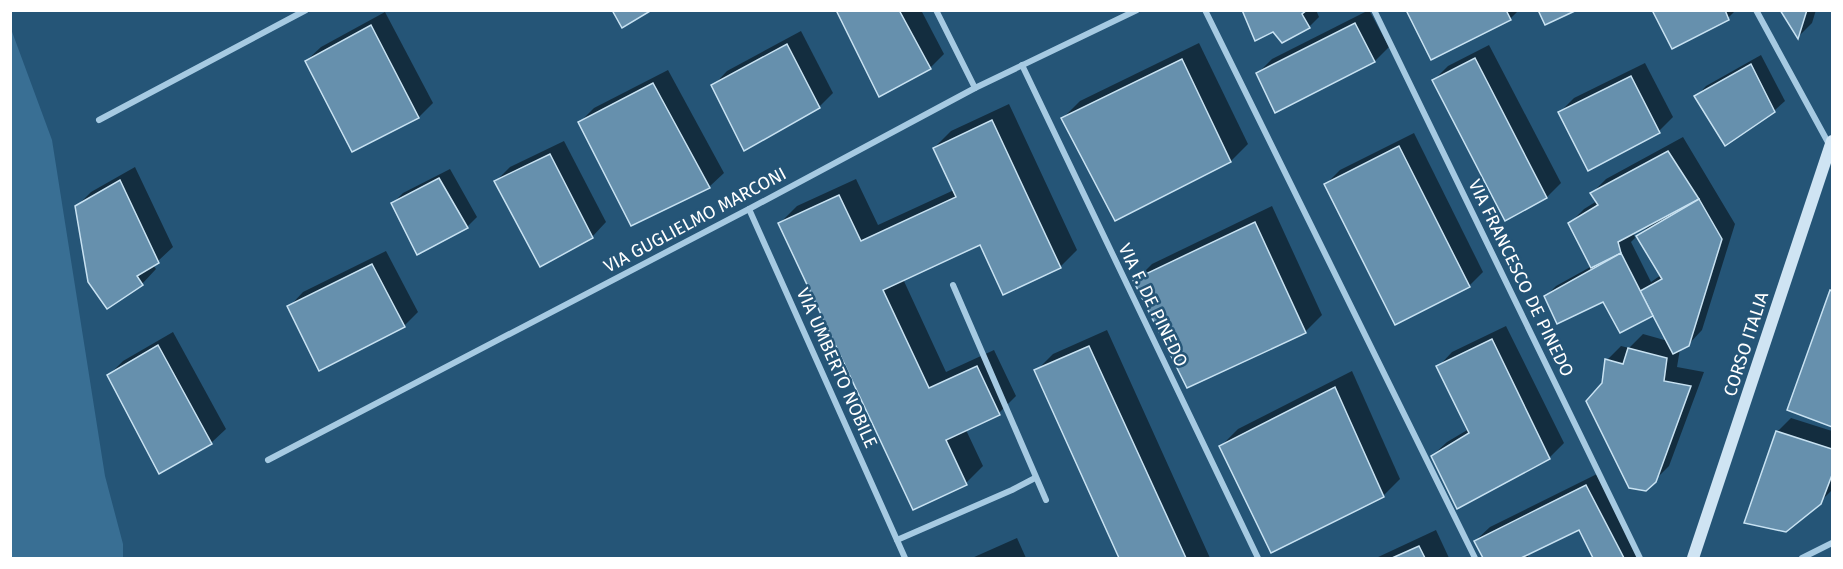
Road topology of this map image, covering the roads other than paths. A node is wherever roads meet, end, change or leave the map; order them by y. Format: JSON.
{"nodes":[{"id":1,"x":306,"y":10,"type":"edge"},
{"id":2,"x":936,"y":10,"type":"edge"},
{"id":3,"x":1137,"y":10,"type":"edge"},
{"id":4,"x":1205,"y":10,"type":"edge"},
{"id":5,"x":1374,"y":10,"type":"edge"},
{"id":6,"x":1755,"y":10,"type":"edge"},
{"id":7,"x":1022,"y":65,"type":"junction"},
{"id":8,"x":975,"y":88,"type":"junction"},
{"id":9,"x":99,"y":120,"type":"dead end"},
{"id":10,"x":1831,"y":144,"type":"edge"},
{"id":11,"x":749,"y":209,"type":"junction"},
{"id":12,"x":953,"y":285,"type":"dead end"},
{"id":13,"x":268,"y":460,"type":"dead end"},
{"id":14,"x":1035,"y":478,"type":"junction"},
{"id":15,"x":1046,"y":500,"type":"dead end"},
{"id":16,"x":897,"y":540,"type":"junction"},
{"id":17,"x":1833,"y":543,"type":"edge"},
{"id":18,"x":905,"y":558,"type":"edge"},
{"id":19,"x":1258,"y":558,"type":"edge"},
{"id":20,"x":1475,"y":558,"type":"edge"},
{"id":21,"x":1640,"y":558,"type":"edge"},
{"id":22,"x":1693,"y":558,"type":"edge"},
{"id":23,"x":1802,"y":558,"type":"edge"}],
"edges":[{"from":1,"to":9,"type":"street"},
{"from":2,"to":8,"type":"street"},
{"from":3,"to":7,"type":"street","name":"VIA GUGLIELMO MARCONI"},
{"from":4,"to":20,"type":"street"},
{"from":5,"to":21,"type":"street","name":"VIA FRANCESCO DE PINEDO"},
{"from":6,"to":10,"type":"street"},
{"from":7,"to":8,"type":"street","name":"VIA GUGLIELMO MARCONI"},
{"from":7,"to":19,"type":"street","name":"VIA F. DE PINEDO"},
{"from":8,"to":11,"type":"street","name":"VIA GUGLIELMO MARCONI"},
{"from":10,"to":22,"type":"main road","name":"CORSO ITALIA"},
{"from":11,"to":13,"type":"street","name":"VIA GUGLIELMO MARCONI"},
{"from":11,"to":16,"type":"street","name":"VIA UMBERTO NOBILE"},
{"from":12,"to":14,"type":"street"},
{"from":14,"to":15,"type":"street"},
{"from":14,"to":16,"type":"street"},
{"from":16,"to":18,"type":"street","name":"VIA UMBERTO NOBILE"},
{"from":17,"to":23,"type":"street"}]}
